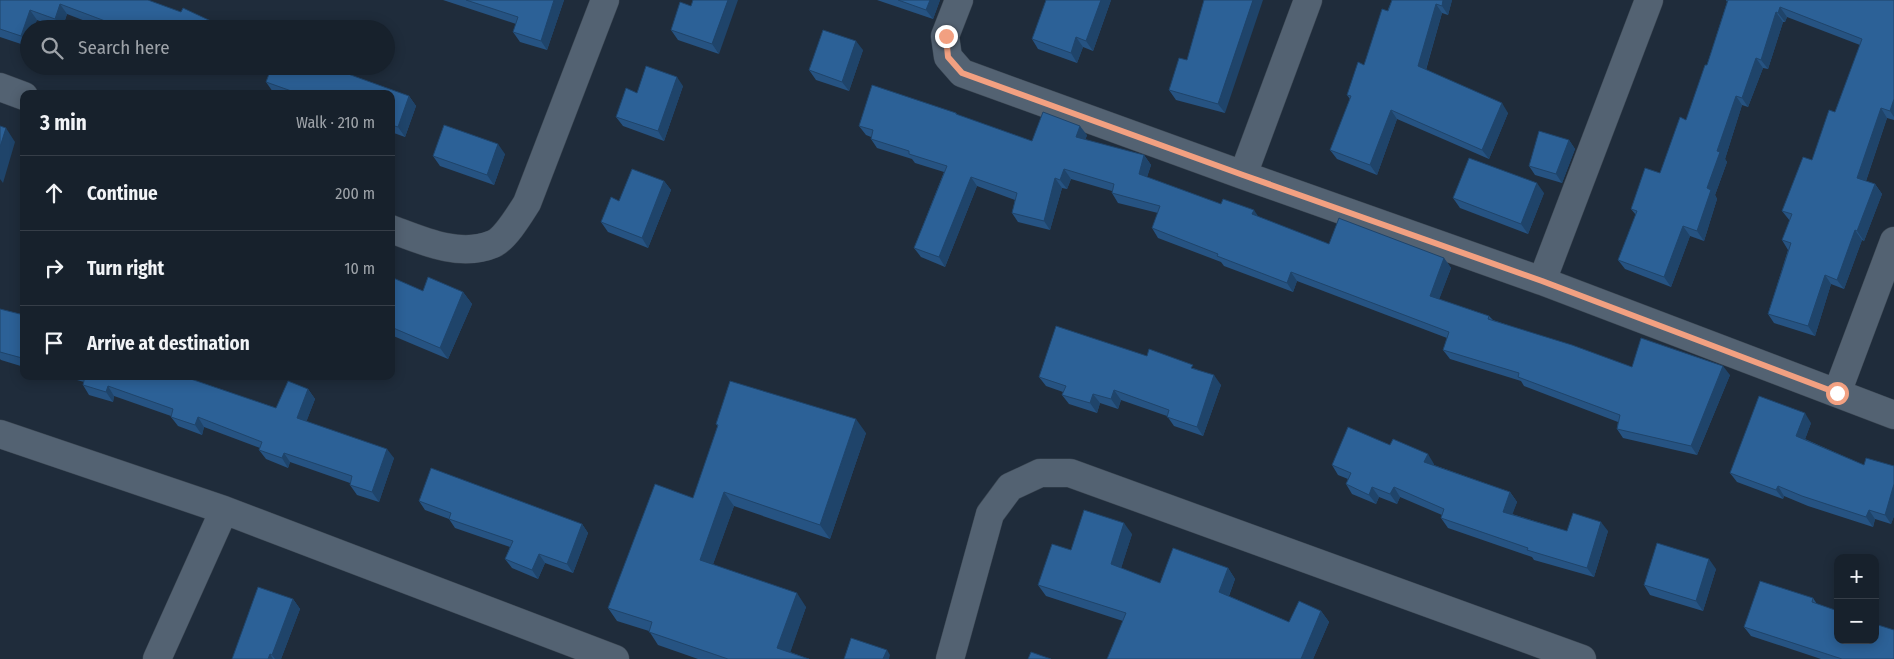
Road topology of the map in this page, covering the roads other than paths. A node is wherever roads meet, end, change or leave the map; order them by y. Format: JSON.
{"nodes":[{"id":1,"x":604,"y":0,"type":"edge"},
{"id":2,"x":959,"y":0,"type":"edge"},
{"id":3,"x":1308,"y":0,"type":"edge"},
{"id":4,"x":1649,"y":0,"type":"edge"},
{"id":5,"x":0,"y":87,"type":"edge"},
{"id":6,"x":20,"y":94,"type":"edge"},
{"id":7,"x":1243,"y":175,"type":"junction"},
{"id":8,"x":395,"y":231,"type":"edge"},
{"id":9,"x":1894,"y":241,"type":"edge"},
{"id":10,"x":1542,"y":281,"type":"junction"},
{"id":11,"x":1837,"y":393,"type":"junction"},
{"id":12,"x":1894,"y":414,"type":"edge"},
{"id":13,"x":0,"y":434,"type":"edge"},
{"id":14,"x":224,"y":510,"type":"junction"},
{"id":15,"x":574,"y":652,"type":"edge"},
{"id":16,"x":157,"y":659,"type":"edge"},
{"id":17,"x":615,"y":659,"type":"edge"},
{"id":18,"x":950,"y":659,"type":"edge"},
{"id":19,"x":1582,"y":659,"type":"edge"}],
"edges":[{"from":1,"to":8,"type":"street"},
{"from":2,"to":7,"type":"street"},
{"from":3,"to":7,"type":"street"},
{"from":4,"to":10,"type":"street"},
{"from":5,"to":6,"type":"street"},
{"from":7,"to":10,"type":"street"},
{"from":9,"to":11,"type":"street"},
{"from":10,"to":11,"type":"street"},
{"from":11,"to":12,"type":"street"},
{"from":13,"to":14,"type":"street"},
{"from":14,"to":15,"type":"street"},
{"from":14,"to":16,"type":"street"},
{"from":15,"to":17,"type":"street"},
{"from":18,"to":19,"type":"street"}]}
